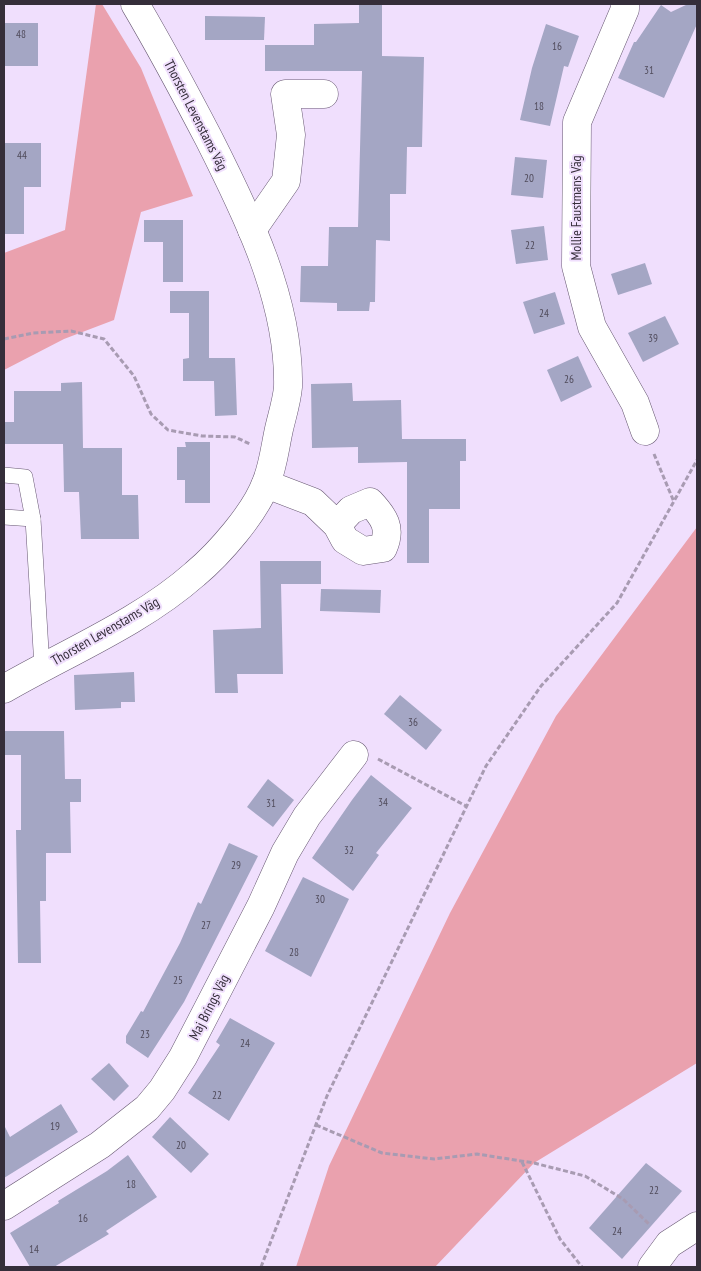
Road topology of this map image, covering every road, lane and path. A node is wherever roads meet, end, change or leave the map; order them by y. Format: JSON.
{"nodes":[{"id":1,"x":134,"y":4,"type":"edge"},
{"id":2,"x":627,"y":5,"type":"edge"},
{"id":3,"x":324,"y":94,"type":"dead end"},
{"id":4,"x":252,"y":230,"type":"junction"},
{"id":5,"x":4,"y":339,"type":"edge"},
{"id":6,"x":645,"y":431,"type":"joint"},
{"id":7,"x":256,"y":448,"type":"dead end"},
{"id":8,"x":697,"y":460,"type":"edge"},
{"id":9,"x":4,"y":475,"type":"edge"},
{"id":10,"x":266,"y":484,"type":"junction"},
{"id":11,"x":674,"y":502,"type":"junction"},
{"id":12,"x":4,"y":517,"type":"edge"},
{"id":13,"x":33,"y":520,"type":"junction"},
{"id":14,"x":338,"y":525,"type":"dead end"},
{"id":15,"x":42,"y":667,"type":"junction"},
{"id":16,"x":4,"y":689,"type":"edge"},
{"id":17,"x":354,"y":755,"type":"joint"},
{"id":18,"x":466,"y":806,"type":"junction"},
{"id":19,"x":316,"y":1125,"type":"junction"},
{"id":20,"x":521,"y":1161,"type":"junction"},
{"id":21,"x":4,"y":1206,"type":"edge"},
{"id":22,"x":697,"y":1226,"type":"edge"},
{"id":23,"x":669,"y":1244,"type":"junction"},
{"id":24,"x":262,"y":1267,"type":"edge"},
{"id":25,"x":582,"y":1267,"type":"edge"},
{"id":26,"x":652,"y":1267,"type":"edge"}],
"edges":[{"from":1,"to":4,"type":"street","name":"Thorsten Levenstams Väg"},
{"from":2,"to":6,"type":"street","name":"Mollie Faustmans Väg"},
{"from":3,"to":4,"type":"street"},
{"from":4,"to":10,"type":"street","name":"Thorsten Levenstams Väg"},
{"from":5,"to":7,"type":"path"},
{"from":6,"to":11,"type":"path"},
{"from":8,"to":11,"type":"path"},
{"from":9,"to":13,"type":"lane","name":"Thorsten Levenstams Väg"},
{"from":10,"to":14,"type":"street"},
{"from":10,"to":15,"type":"street","name":"Thorsten Levenstams Väg"},
{"from":11,"to":18,"type":"path"},
{"from":12,"to":13,"type":"lane"},
{"from":13,"to":15,"type":"lane","name":"Thorsten Levenstams Väg"},
{"from":15,"to":16,"type":"street","name":"Thorsten Levenstams Väg"},
{"from":17,"to":18,"type":"path"},
{"from":17,"to":21,"type":"street","name":"Maj Brings Väg"},
{"from":18,"to":19,"type":"path"},
{"from":19,"to":20,"type":"path"},
{"from":19,"to":24,"type":"path"},
{"from":20,"to":23,"type":"path"},
{"from":20,"to":25,"type":"path"},
{"from":22,"to":23,"type":"street"},
{"from":23,"to":26,"type":"street"}]}
